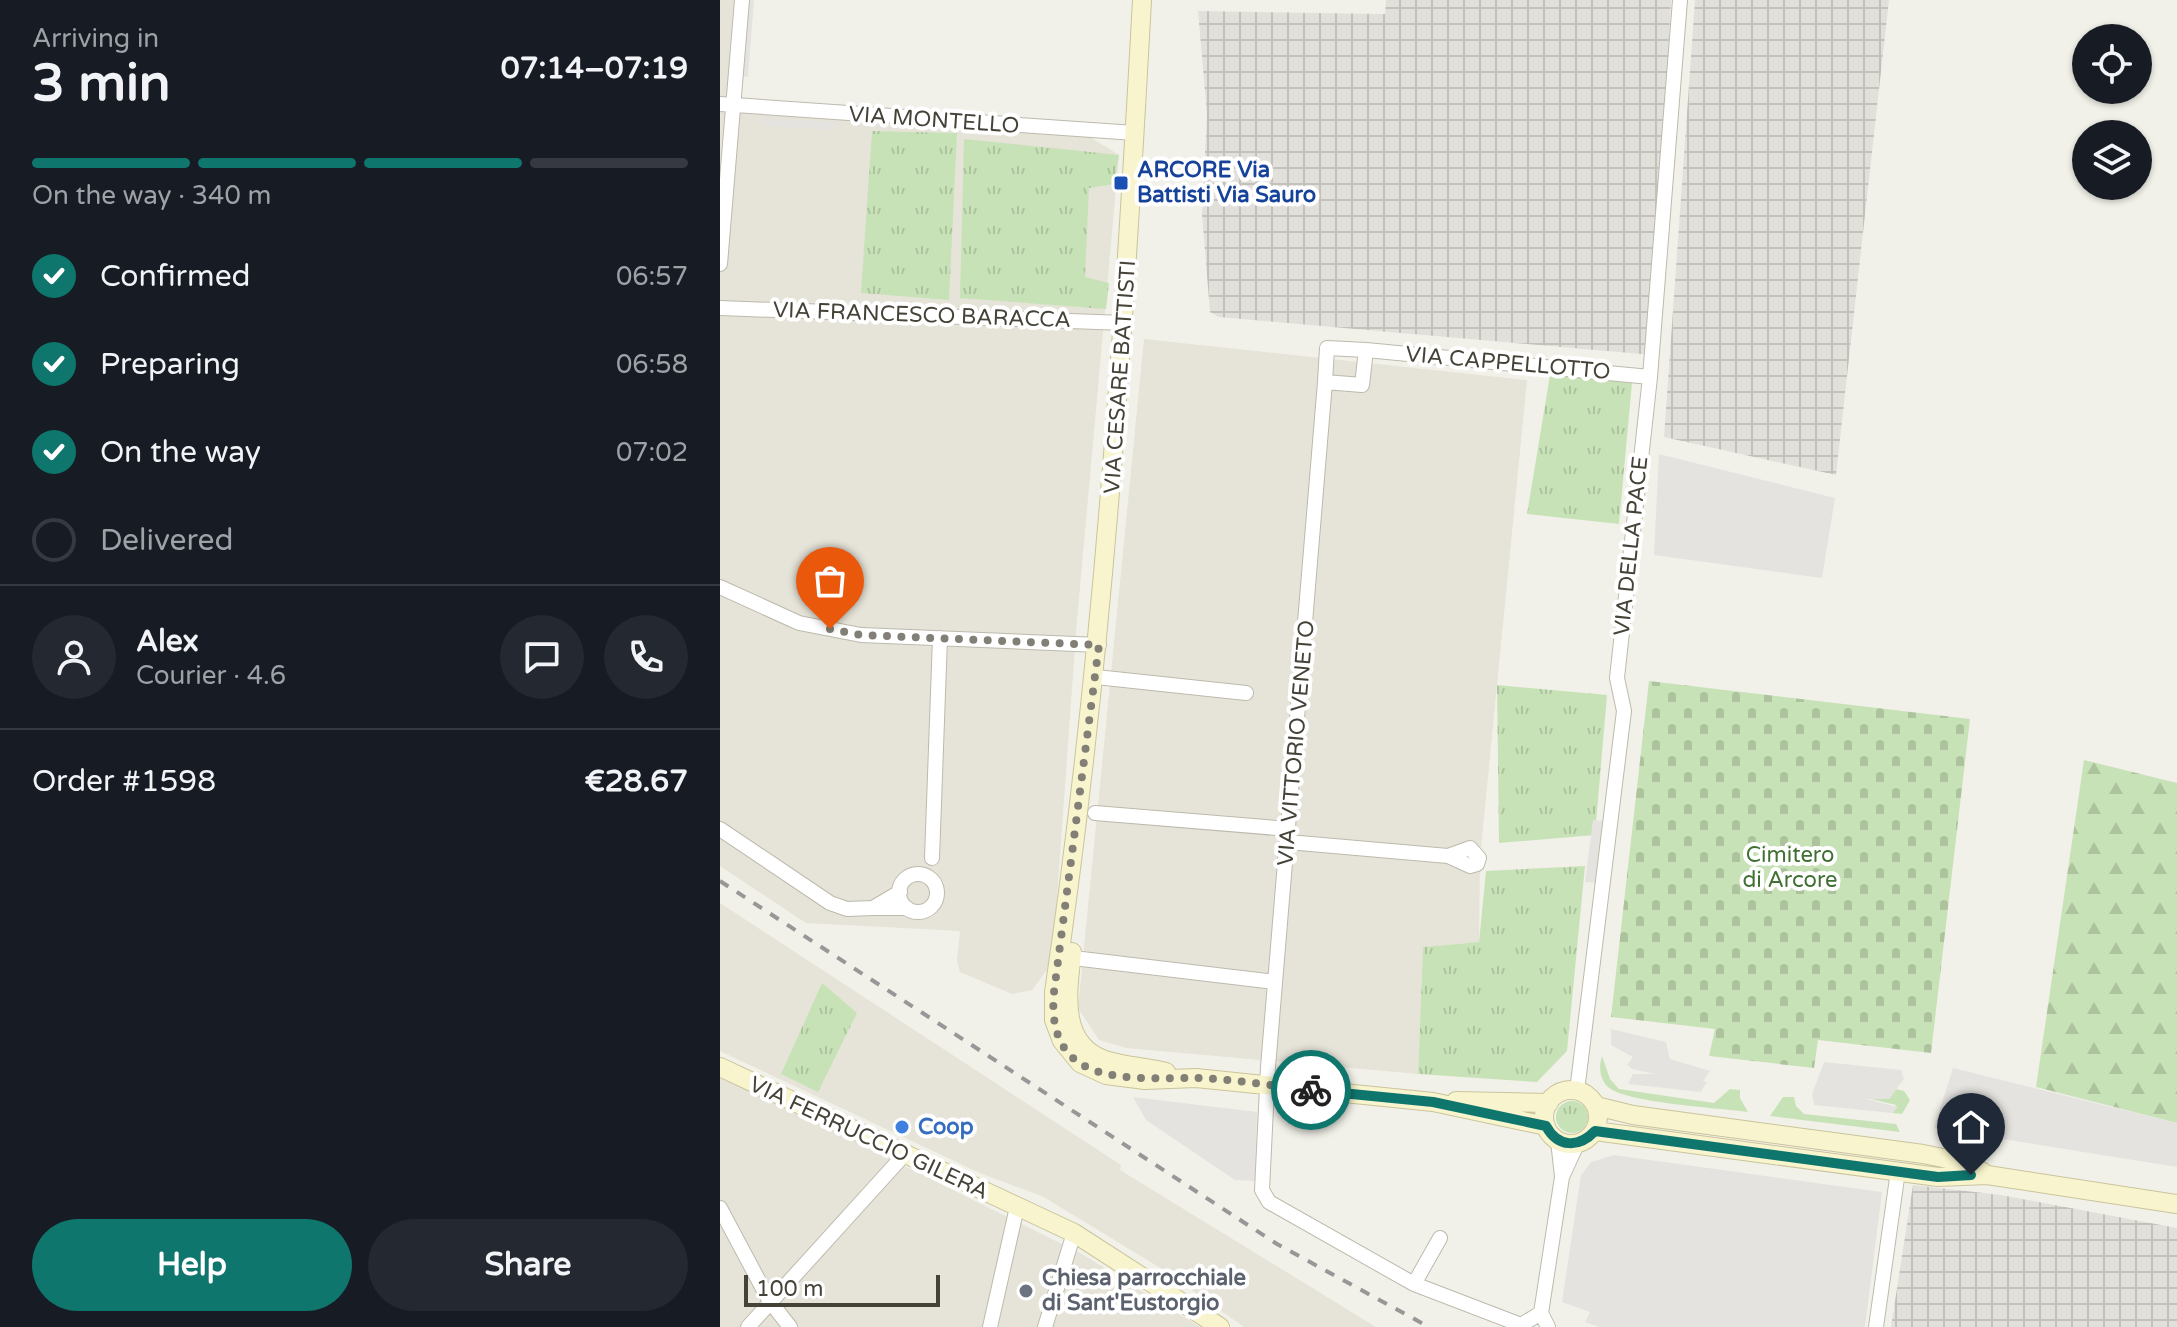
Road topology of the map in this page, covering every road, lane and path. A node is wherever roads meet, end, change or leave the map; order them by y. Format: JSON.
{"nodes":[{"id":1,"x":742,"y":0,"type":"edge"},
{"id":2,"x":1142,"y":0,"type":"edge"},
{"id":3,"x":1680,"y":0,"type":"edge"},
{"id":4,"x":727,"y":106,"type":"edge"},
{"id":5,"x":1135,"y":133,"type":"junction"},
{"id":6,"x":720,"y":264,"type":"edge"},
{"id":7,"x":720,"y":308,"type":"edge"},
{"id":8,"x":1124,"y":323,"type":"junction"},
{"id":9,"x":1366,"y":350,"type":"junction"},
{"id":10,"x":1650,"y":377,"type":"junction"},
{"id":11,"x":1325,"y":382,"type":"junction"},
{"id":12,"x":1323,"y":402,"type":"joint"},
{"id":13,"x":720,"y":587,"type":"edge"},
{"id":14,"x":940,"y":638,"type":"junction"},
{"id":15,"x":1099,"y":645,"type":"junction"},
{"id":16,"x":1096,"y":677,"type":"junction"},
{"id":17,"x":1246,"y":693,"type":"dead end"},
{"id":18,"x":1095,"y":813,"type":"dead end"},
{"id":19,"x":720,"y":829,"type":"edge"},
{"id":20,"x":1288,"y":836,"type":"junction"},
{"id":21,"x":1448,"y":856,"type":"dead end"},
{"id":22,"x":927,"y":878,"type":"junction"},
{"id":23,"x":900,"y":892,"type":"junction"},
{"id":24,"x":873,"y":908,"type":"junction"},
{"id":25,"x":907,"y":908,"type":"junction"},
{"id":26,"x":1066,"y":957,"type":"junction"},
{"id":27,"x":1275,"y":982,"type":"junction"},
{"id":28,"x":720,"y":1067,"type":"edge"},
{"id":29,"x":1267,"y":1085,"type":"junction"},
{"id":30,"x":1577,"y":1091,"type":"junction"},
{"id":31,"x":1433,"y":1102,"type":"junction"},
{"id":32,"x":1549,"y":1103,"type":"junction"},
{"id":33,"x":1596,"y":1106,"type":"junction"},
{"id":34,"x":1595,"y":1131,"type":"junction"},
{"id":35,"x":1552,"y":1134,"type":"junction"},
{"id":36,"x":1577,"y":1144,"type":"junction"},
{"id":37,"x":903,"y":1156,"type":"junction"},
{"id":38,"x":1898,"y":1171,"type":"junction"},
{"id":39,"x":1987,"y":1175,"type":"junction"},
{"id":40,"x":1562,"y":1177,"type":"junction"},
{"id":41,"x":2177,"y":1204,"type":"edge"},
{"id":42,"x":1017,"y":1207,"type":"junction"},
{"id":43,"x":720,"y":1208,"type":"edge"},
{"id":44,"x":1074,"y":1233,"type":"junction"},
{"id":45,"x":1440,"y":1238,"type":"dead end"},
{"id":46,"x":1414,"y":1284,"type":"junction"},
{"id":47,"x":769,"y":1300,"type":"junction"},
{"id":48,"x":1541,"y":1313,"type":"junction"},
{"id":49,"x":748,"y":1327,"type":"edge"},
{"id":50,"x":790,"y":1327,"type":"edge"},
{"id":51,"x":990,"y":1327,"type":"edge"},
{"id":52,"x":1045,"y":1327,"type":"edge"},
{"id":53,"x":1220,"y":1327,"type":"edge"},
{"id":54,"x":1548,"y":1327,"type":"edge"},
{"id":55,"x":1876,"y":1327,"type":"edge"}],
"edges":[{"from":1,"to":4,"type":"street"},
{"from":2,"to":5,"type":"street","name":"VIA CESARE BATTISTI"},
{"from":3,"to":10,"type":"street","name":"VIA DELLA PACE"},
{"from":4,"to":5,"type":"street","name":"VIA MONTELLO"},
{"from":4,"to":6,"type":"street"},
{"from":5,"to":8,"type":"street","name":"VIA CESARE BATTISTI"},
{"from":7,"to":8,"type":"street","name":"VIA FRANCESCO BARACCA"},
{"from":8,"to":15,"type":"street","name":"VIA CESARE BATTISTI"},
{"from":9,"to":10,"type":"street","name":"VIA CAPPELLOTTO"},
{"from":9,"to":11,"type":"street"},
{"from":9,"to":11,"type":"street","name":"VIA CAPPELLOTTO"},
{"from":10,"to":30,"type":"street","name":"VIA DELLA PACE"},
{"from":11,"to":12,"type":"street","name":"VIA CAPPELLOTTO"},
{"from":12,"to":20,"type":"street","name":"VIA VITTORIO VENETO"},
{"from":13,"to":14,"type":"street"},
{"from":14,"to":15,"type":"street"},
{"from":14,"to":22,"type":"street"},
{"from":15,"to":16,"type":"street","name":"VIA CESARE BATTISTI"},
{"from":16,"to":17,"type":"street"},
{"from":16,"to":26,"type":"street","name":"VIA CESARE BATTISTI"},
{"from":18,"to":20,"type":"street"},
{"from":19,"to":24,"type":"street"},
{"from":20,"to":21,"type":"street"},
{"from":20,"to":27,"type":"street","name":"VIA VITTORIO VENETO"},
{"from":22,"to":23,"type":"street"},
{"from":22,"to":25,"type":"street"},
{"from":23,"to":24,"type":"street"},
{"from":23,"to":25,"type":"street"},
{"from":24,"to":25,"type":"street"},
{"from":26,"to":27,"type":"street"},
{"from":26,"to":29,"type":"street","name":"VIA CESARE BATTISTI"},
{"from":27,"to":29,"type":"street","name":"VIA VITTORIO VENETO"},
{"from":28,"to":37,"type":"street","name":"VIA FERRUCCIO GILERA"},
{"from":29,"to":31,"type":"street"},
{"from":29,"to":46,"type":"street"},
{"from":30,"to":32,"type":"street"},
{"from":30,"to":33,"type":"street"},
{"from":31,"to":32,"type":"street"},
{"from":31,"to":35,"type":"street"},
{"from":32,"to":35,"type":"street"},
{"from":33,"to":34,"type":"street"},
{"from":33,"to":39,"type":"street"},
{"from":34,"to":36,"type":"street"},
{"from":34,"to":38,"type":"street"},
{"from":35,"to":36,"type":"street"},
{"from":35,"to":40,"type":"street"},
{"from":36,"to":40,"type":"street"},
{"from":37,"to":42,"type":"street","name":"VIA FERRUCCIO GILERA"},
{"from":37,"to":47,"type":"street"},
{"from":38,"to":39,"type":"street"},
{"from":38,"to":55,"type":"street"},
{"from":39,"to":41,"type":"street"},
{"from":40,"to":48,"type":"street"},
{"from":42,"to":44,"type":"street","name":"VIA FERRUCCIO GILERA"},
{"from":42,"to":51,"type":"street"},
{"from":43,"to":47,"type":"street"},
{"from":44,"to":52,"type":"street"},
{"from":44,"to":53,"type":"street","name":"VIA FERRUCCIO GILERA"},
{"from":45,"to":46,"type":"street"},
{"from":46,"to":48,"type":"street"},
{"from":47,"to":49,"type":"street"},
{"from":47,"to":50,"type":"street"},
{"from":48,"to":54,"type":"street"}]}
